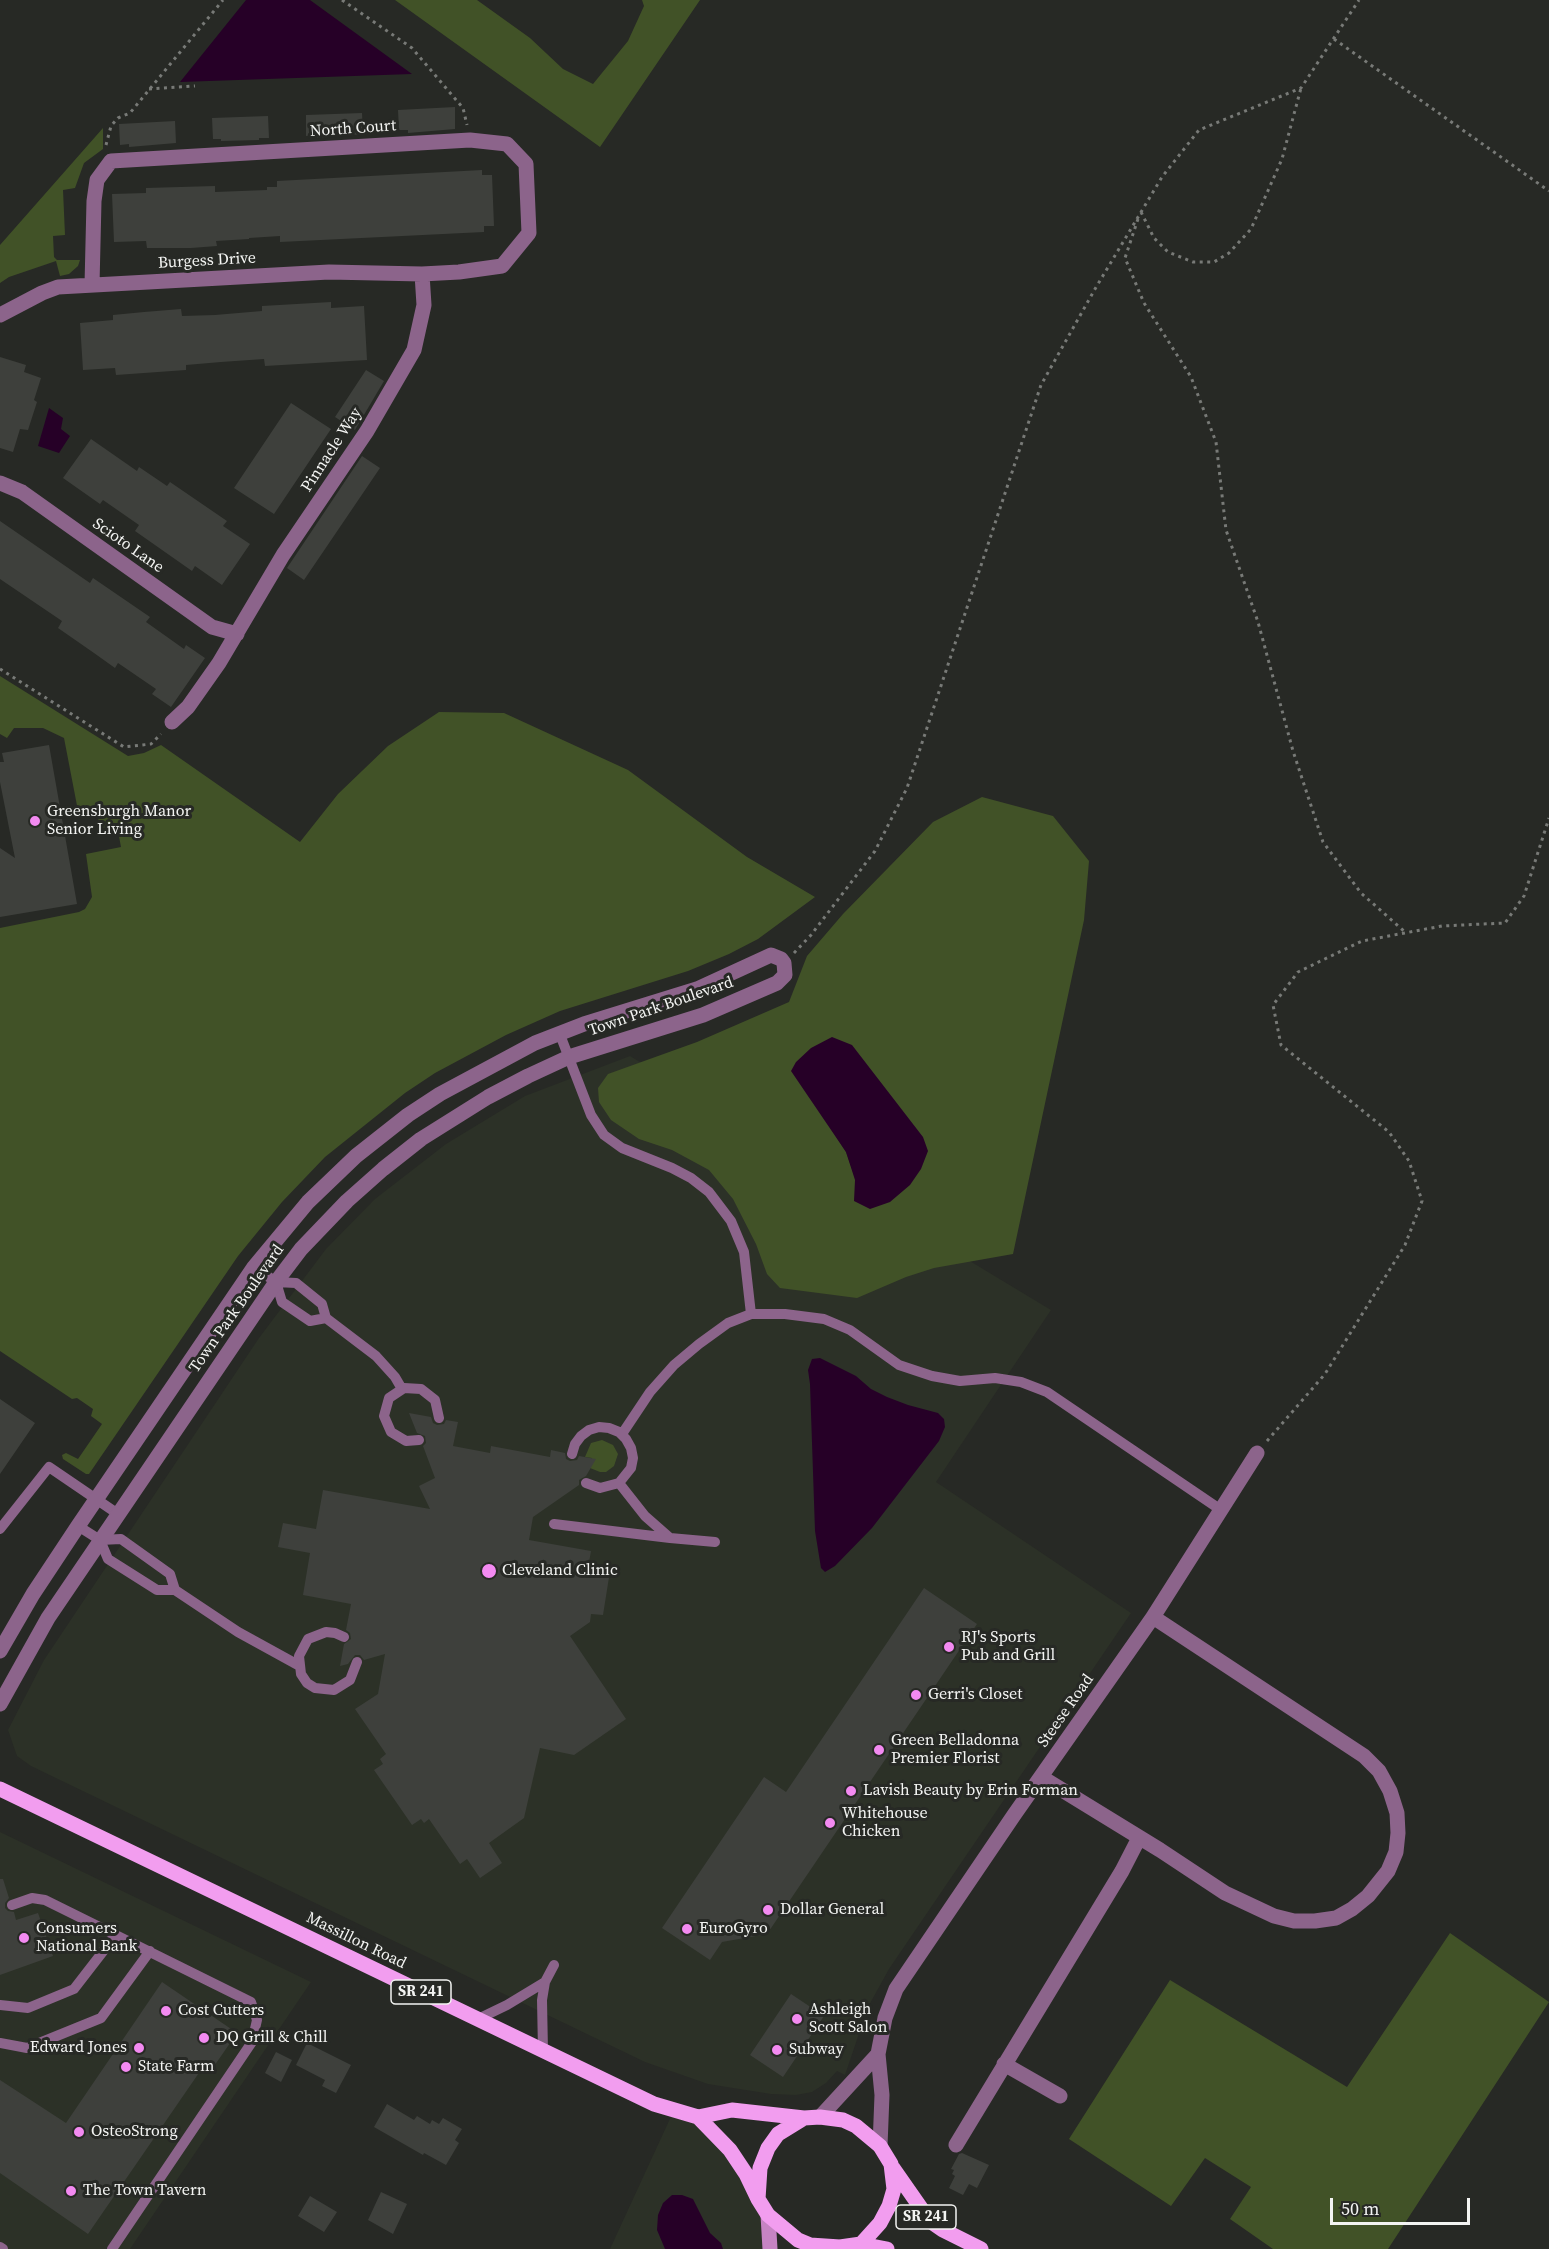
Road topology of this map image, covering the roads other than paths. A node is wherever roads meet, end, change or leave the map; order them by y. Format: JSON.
{"nodes":[{"id":1,"x":422,"y":274,"type":"junction"},
{"id":2,"x":92,"y":285,"type":"junction"},
{"id":3,"x":0,"y":315,"type":"edge"},
{"id":4,"x":0,"y":483,"type":"edge"},
{"id":5,"x":237,"y":634,"type":"junction"},
{"id":6,"x":172,"y":723,"type":"road end"},
{"id":7,"x":559,"y":1032,"type":"junction"},
{"id":8,"x":569,"y":1057,"type":"junction"},
{"id":9,"x":254,"y":1267,"type":"junction"},
{"id":10,"x":276,"y":1282,"type":"junction"},
{"id":11,"x":751,"y":1314,"type":"junction"},
{"id":12,"x":326,"y":1318,"type":"junction"},
{"id":13,"x":402,"y":1389,"type":"junction"},
{"id":14,"x":439,"y":1418,"type":"dead end"},
{"id":15,"x":622,"y":1434,"type":"junction"},
{"id":16,"x":419,"y":1440,"type":"dead end"},
{"id":17,"x":1257,"y":1453,"type":"road end"},
{"id":18,"x":572,"y":1454,"type":"dead end"},
{"id":19,"x":586,"y":1483,"type":"dead end"},
{"id":20,"x":619,"y":1483,"type":"junction"},
{"id":21,"x":96,"y":1499,"type":"junction"},
{"id":22,"x":1221,"y":1510,"type":"junction"},
{"id":23,"x":118,"y":1514,"type":"junction"},
{"id":24,"x":555,"y":1524,"type":"dead end"},
{"id":25,"x":78,"y":1526,"type":"junction"},
{"id":26,"x":0,"y":1529,"type":"edge"},
{"id":27,"x":670,"y":1538,"type":"junction"},
{"id":28,"x":100,"y":1540,"type":"junction"},
{"id":29,"x":715,"y":1542,"type":"dead end"},
{"id":30,"x":176,"y":1590,"type":"junction"},
{"id":31,"x":1153,"y":1617,"type":"junction"},
{"id":32,"x":344,"y":1637,"type":"dead end"},
{"id":33,"x":0,"y":1652,"type":"edge"},
{"id":34,"x":357,"y":1662,"type":"dead end"},
{"id":35,"x":298,"y":1665,"type":"junction"},
{"id":36,"x":0,"y":1704,"type":"edge"},
{"id":37,"x":1041,"y":1777,"type":"junction"},
{"id":38,"x":0,"y":1789,"type":"edge"},
{"id":39,"x":1139,"y":1838,"type":"junction"},
{"id":40,"x":12,"y":1905,"type":"dead end"},
{"id":41,"x":115,"y":1936,"type":"junction"},
{"id":42,"x":150,"y":1952,"type":"junction"},
{"id":43,"x":554,"y":1965,"type":"dead end"},
{"id":44,"x":545,"y":1982,"type":"junction"},
{"id":45,"x":0,"y":2006,"type":"edge"},
{"id":46,"x":478,"y":2019,"type":"junction"},
{"id":47,"x":0,"y":2043,"type":"edge"},
{"id":48,"x":543,"y":2051,"type":"junction"},
{"id":49,"x":878,"y":2054,"type":"junction"},
{"id":50,"x":1004,"y":2064,"type":"junction"},
{"id":51,"x":1060,"y":2096,"type":"dead end"},
{"id":52,"x":699,"y":2117,"type":"junction"},
{"id":53,"x":820,"y":2117,"type":"junction"},
{"id":54,"x":804,"y":2118,"type":"junction"},
{"id":55,"x":956,"y":2145,"type":"dead end"},
{"id":56,"x":880,"y":2146,"type":"junction"},
{"id":57,"x":891,"y":2164,"type":"junction"},
{"id":58,"x":758,"y":2199,"type":"junction"},
{"id":59,"x":768,"y":2215,"type":"junction"},
{"id":60,"x":861,"y":2244,"type":"junction"},
{"id":61,"x":838,"y":2248,"type":"edge"},
{"id":62,"x":112,"y":2249,"type":"edge"},
{"id":63,"x":770,"y":2249,"type":"edge"},
{"id":64,"x":888,"y":2249,"type":"edge"},
{"id":65,"x":981,"y":2249,"type":"edge"}],
"edges":[{"from":1,"to":2,"type":"street","name":"Burgess Drive"},
{"from":1,"to":2,"type":"street","name":"North Court"},
{"from":1,"to":5,"type":"street","name":"Pinnacle Way"},
{"from":2,"to":3,"type":"street","name":"Burgess Drive"},
{"from":4,"to":5,"type":"street","name":"Scioto Lane"},
{"from":5,"to":6,"type":"street","name":"Pinnacle Way"},
{"from":7,"to":8,"type":"lane"},
{"from":7,"to":8,"type":"street","name":"Town Park Boulevard"},
{"from":7,"to":9,"type":"street","name":"Town Park Boulevard"},
{"from":8,"to":10,"type":"street","name":"Town Park Boulevard"},
{"from":8,"to":11,"type":"lane"},
{"from":9,"to":10,"type":"lane"},
{"from":9,"to":21,"type":"street","name":"Town Park Boulevard"},
{"from":10,"to":12,"type":"lane"},
{"from":10,"to":12,"type":"lane"},
{"from":10,"to":23,"type":"street","name":"Town Park Boulevard"},
{"from":11,"to":15,"type":"lane"},
{"from":11,"to":22,"type":"lane"},
{"from":12,"to":13,"type":"lane"},
{"from":13,"to":14,"type":"lane"},
{"from":13,"to":16,"type":"lane"},
{"from":15,"to":18,"type":"lane"},
{"from":15,"to":20,"type":"lane"},
{"from":17,"to":22,"type":"street","name":"Steese Road"},
{"from":19,"to":20,"type":"lane"},
{"from":20,"to":27,"type":"lane"},
{"from":21,"to":23,"type":"lane"},
{"from":21,"to":25,"type":"street","name":"Town Park Boulevard"},
{"from":21,"to":26,"type":"lane"},
{"from":22,"to":31,"type":"street","name":"Steese Road"},
{"from":23,"to":28,"type":"street","name":"Town Park Boulevard"},
{"from":24,"to":27,"type":"lane"},
{"from":25,"to":28,"type":"lane"},
{"from":25,"to":33,"type":"street","name":"Town Park Boulevard"},
{"from":27,"to":29,"type":"lane"},
{"from":28,"to":30,"type":"lane"},
{"from":28,"to":30,"type":"lane"},
{"from":28,"to":36,"type":"street","name":"Town Park Boulevard"},
{"from":30,"to":35,"type":"lane"},
{"from":31,"to":37,"type":"street","name":"Steese Road"},
{"from":31,"to":39,"type":"street"},
{"from":32,"to":35,"type":"lane"},
{"from":34,"to":35,"type":"lane"},
{"from":37,"to":39,"type":"street"},
{"from":37,"to":49,"type":"street","name":"Steese Road"},
{"from":38,"to":46,"type":"main road","name":"Massillon Road","number":"SR 241"},
{"from":39,"to":50,"type":"street"},
{"from":40,"to":41,"type":"lane"},
{"from":41,"to":42,"type":"lane"},
{"from":41,"to":45,"type":"lane"},
{"from":42,"to":47,"type":"lane"},
{"from":42,"to":62,"type":"lane"},
{"from":43,"to":44,"type":"lane"},
{"from":44,"to":46,"type":"lane"},
{"from":44,"to":48,"type":"lane"},
{"from":46,"to":48,"type":"main road","name":"Massillon Road","number":"SR 241"},
{"from":48,"to":52,"type":"main road","name":"Massillon Road","number":"SR 241"},
{"from":49,"to":53,"type":"street"},
{"from":49,"to":56,"type":"street","name":"Steese Road"},
{"from":50,"to":51,"type":"street"},
{"from":50,"to":55,"type":"street"},
{"from":52,"to":54,"type":"main road","name":"Massillon Road","number":"SR 241"},
{"from":52,"to":58,"type":"main road","number":"SR 241"},
{"from":53,"to":54,"type":"main road","number":"SR 241"},
{"from":53,"to":56,"type":"main road","number":"SR 241"},
{"from":54,"to":58,"type":"main road"},
{"from":56,"to":57,"type":"main road","number":"SR 241"},
{"from":57,"to":60,"type":"main road"},
{"from":57,"to":65,"type":"main road","number":"SR 241"},
{"from":58,"to":59,"type":"main road","number":"SR 241"},
{"from":59,"to":61,"type":"main road","number":"SR 241"},
{"from":59,"to":63,"type":"street"},
{"from":60,"to":61,"type":"main road","number":"SR 241"},
{"from":60,"to":64,"type":"main road","number":"SR 241"}]}
